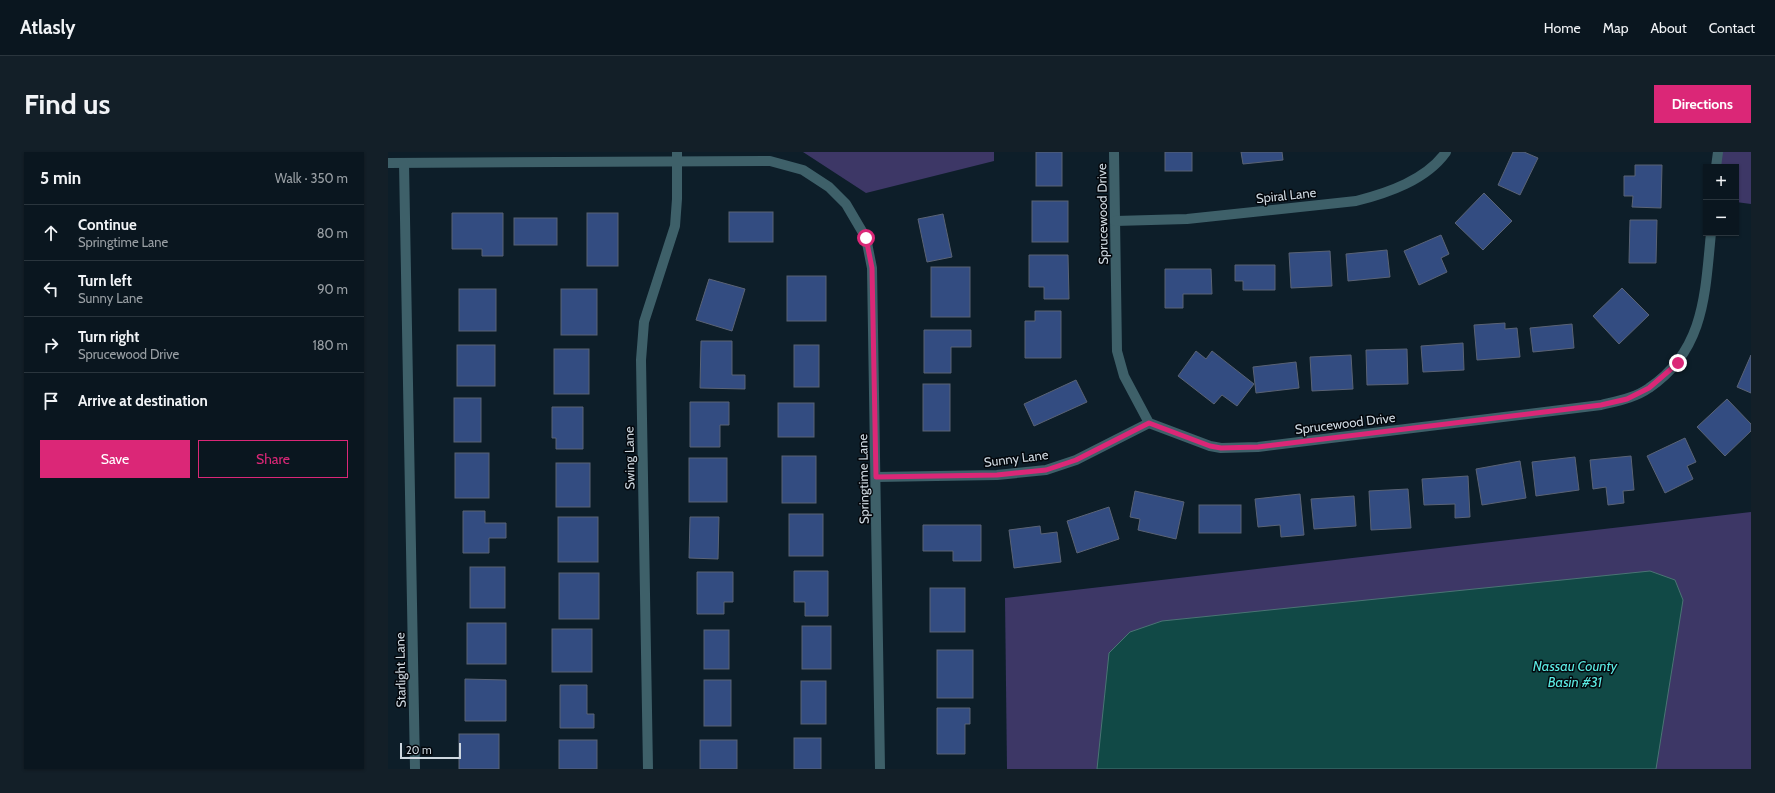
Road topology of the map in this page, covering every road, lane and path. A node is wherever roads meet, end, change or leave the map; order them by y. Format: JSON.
{"nodes":[{"id":1,"x":1114,"y":152,"type":"edge"},
{"id":2,"x":1446,"y":152,"type":"edge"},
{"id":3,"x":1718,"y":152,"type":"edge"},
{"id":4,"x":677,"y":157,"type":"edge"},
{"id":5,"x":388,"y":163,"type":"edge"},
{"id":6,"x":404,"y":163,"type":"junction"},
{"id":7,"x":1716,"y":164,"type":"edge"},
{"id":8,"x":1115,"y":220,"type":"junction"},
{"id":9,"x":1711,"y":236,"type":"edge"},
{"id":10,"x":1149,"y":423,"type":"junction"},
{"id":11,"x":876,"y":477,"type":"junction"},
{"id":12,"x":415,"y":769,"type":"edge"},
{"id":13,"x":648,"y":769,"type":"edge"},
{"id":14,"x":880,"y":769,"type":"edge"}],
"edges":[{"from":1,"to":8,"type":"street","name":"Sprucewood Drive"},
{"from":2,"to":8,"type":"street","name":"Spiral Lane"},
{"from":3,"to":7,"type":"street"},
{"from":4,"to":6,"type":"street","name":"Springtime Lane"},
{"from":4,"to":11,"type":"street","name":"Springtime Lane"},
{"from":4,"to":13,"type":"street","name":"Swing Lane"},
{"from":5,"to":6,"type":"street","name":"Springtime Lane"},
{"from":6,"to":12,"type":"street","name":"Starlight Lane"},
{"from":8,"to":10,"type":"street","name":"Sprucewood Drive"},
{"from":9,"to":10,"type":"street","name":"Sprucewood Drive"},
{"from":10,"to":11,"type":"street","name":"Sunny Lane"},
{"from":11,"to":14,"type":"street","name":"Springtime Lane"}]}
